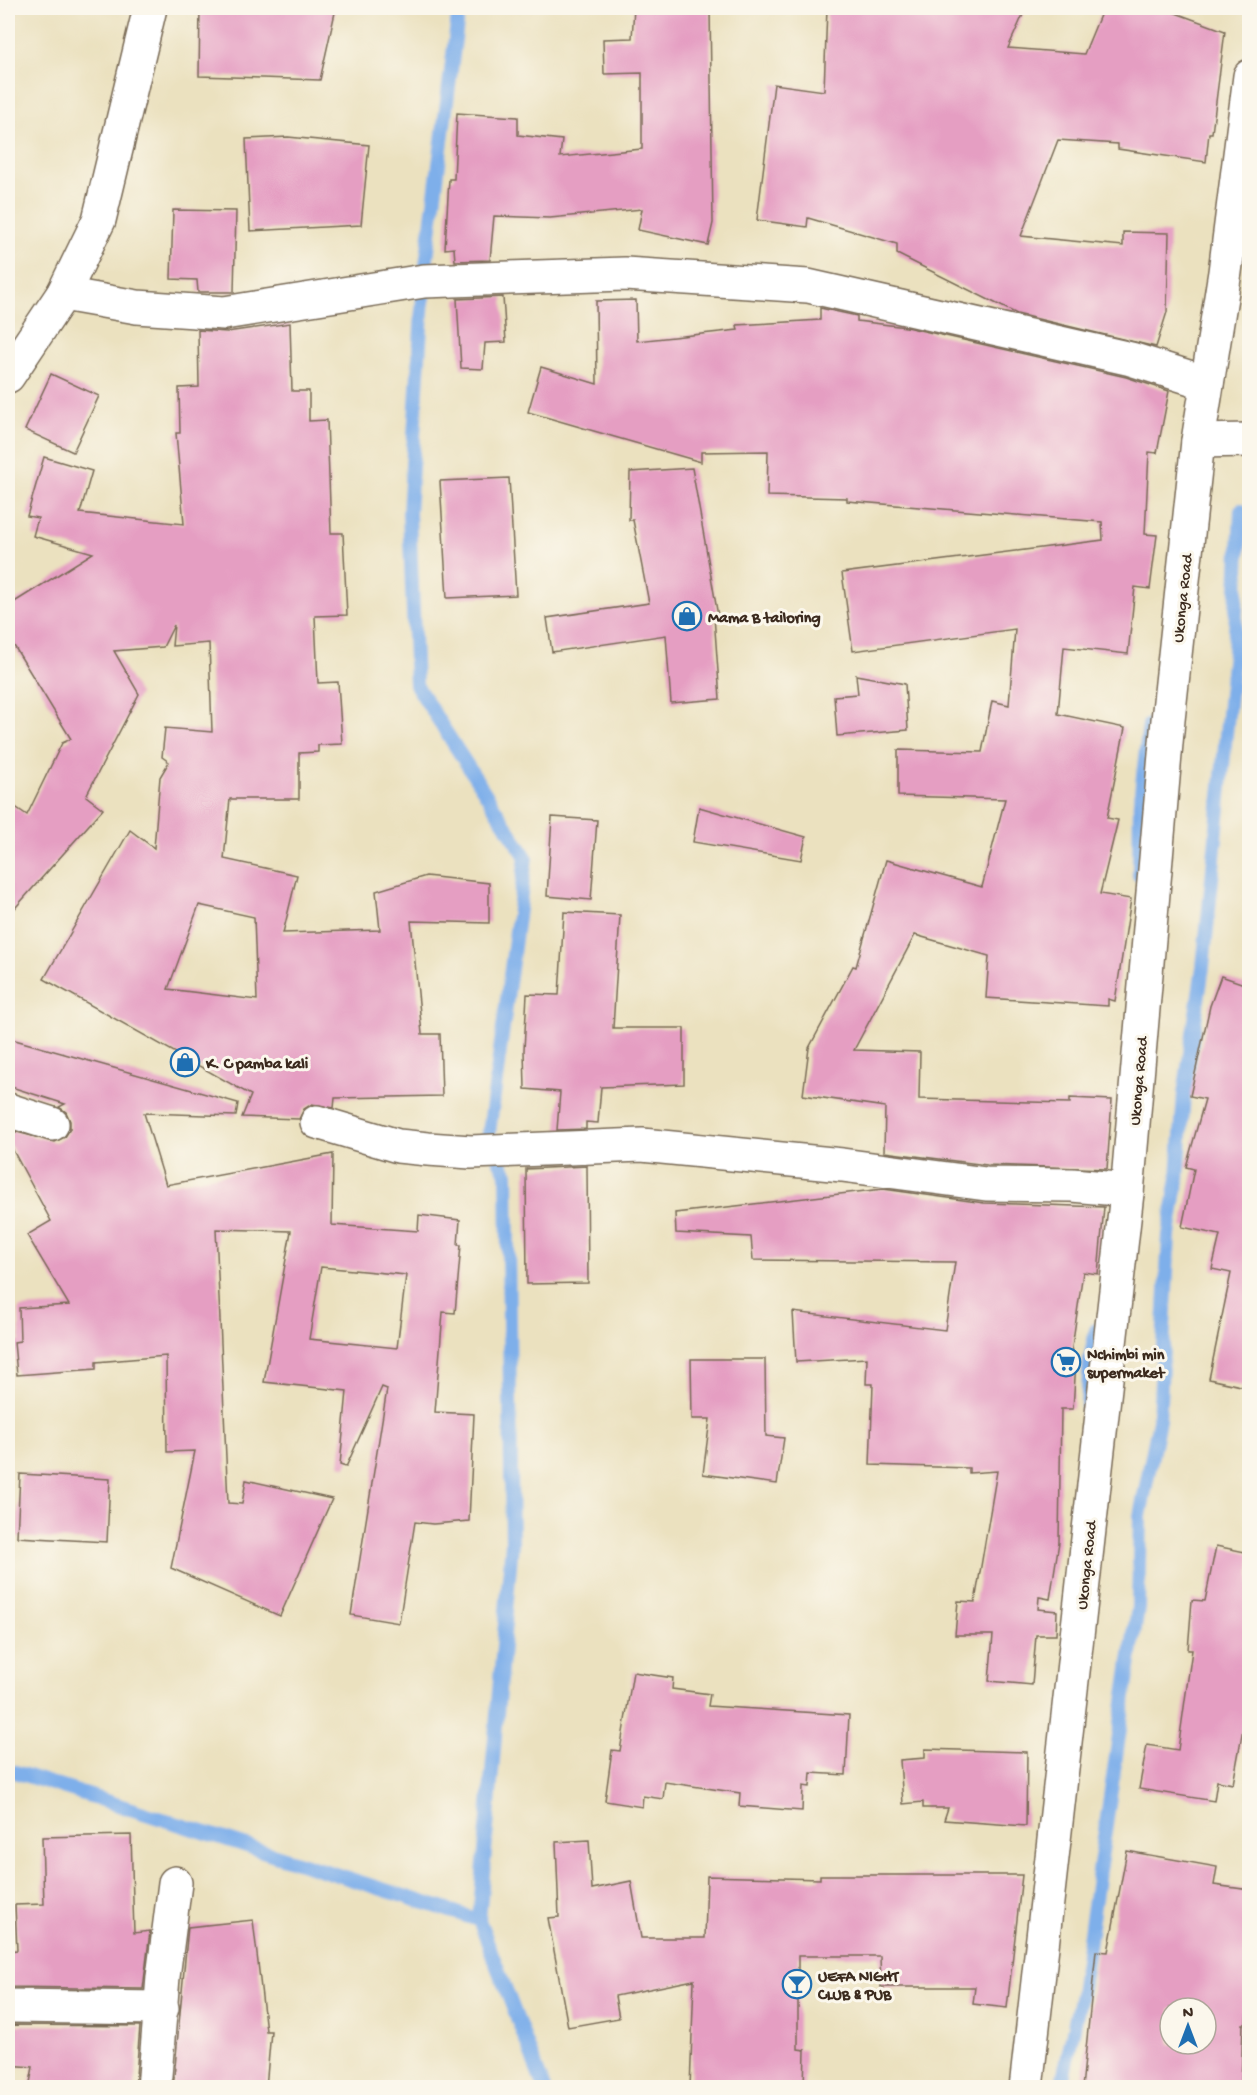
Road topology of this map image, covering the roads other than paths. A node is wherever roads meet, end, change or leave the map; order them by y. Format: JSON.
{"nodes":[{"id":1,"x":150,"y":8,"type":"edge"},
{"id":2,"x":1250,"y":76,"type":"edge"},
{"id":3,"x":63,"y":294,"type":"junction"},
{"id":4,"x":8,"y":376,"type":"edge"},
{"id":5,"x":1207,"y":383,"type":"junction"},
{"id":6,"x":1250,"y":440,"type":"edge"},
{"id":7,"x":1198,"y":441,"type":"junction"},
{"id":8,"x":8,"y":1110,"type":"edge"},
{"id":9,"x":317,"y":1122,"type":"dead end"},
{"id":10,"x":52,"y":1124,"type":"dead end"},
{"id":11,"x":1127,"y":1193,"type":"junction"},
{"id":12,"x":175,"y":1883,"type":"dead end"},
{"id":13,"x":8,"y":2006,"type":"edge"},
{"id":14,"x":162,"y":2008,"type":"junction"},
{"id":15,"x":154,"y":2088,"type":"edge"},
{"id":16,"x":1026,"y":2088,"type":"edge"}],
"edges":[{"from":1,"to":3,"type":"street"},
{"from":2,"to":5,"type":"street","name":"Ukonga Road"},
{"from":3,"to":4,"type":"street"},
{"from":3,"to":5,"type":"street"},
{"from":5,"to":7,"type":"street","name":"Ukonga Road"},
{"from":6,"to":7,"type":"street"},
{"from":7,"to":11,"type":"street","name":"Ukonga Road"},
{"from":8,"to":10,"type":"street"},
{"from":9,"to":11,"type":"street"},
{"from":11,"to":16,"type":"street","name":"Ukonga Road"},
{"from":12,"to":14,"type":"street"},
{"from":13,"to":14,"type":"street"},
{"from":14,"to":15,"type":"street"}]}
